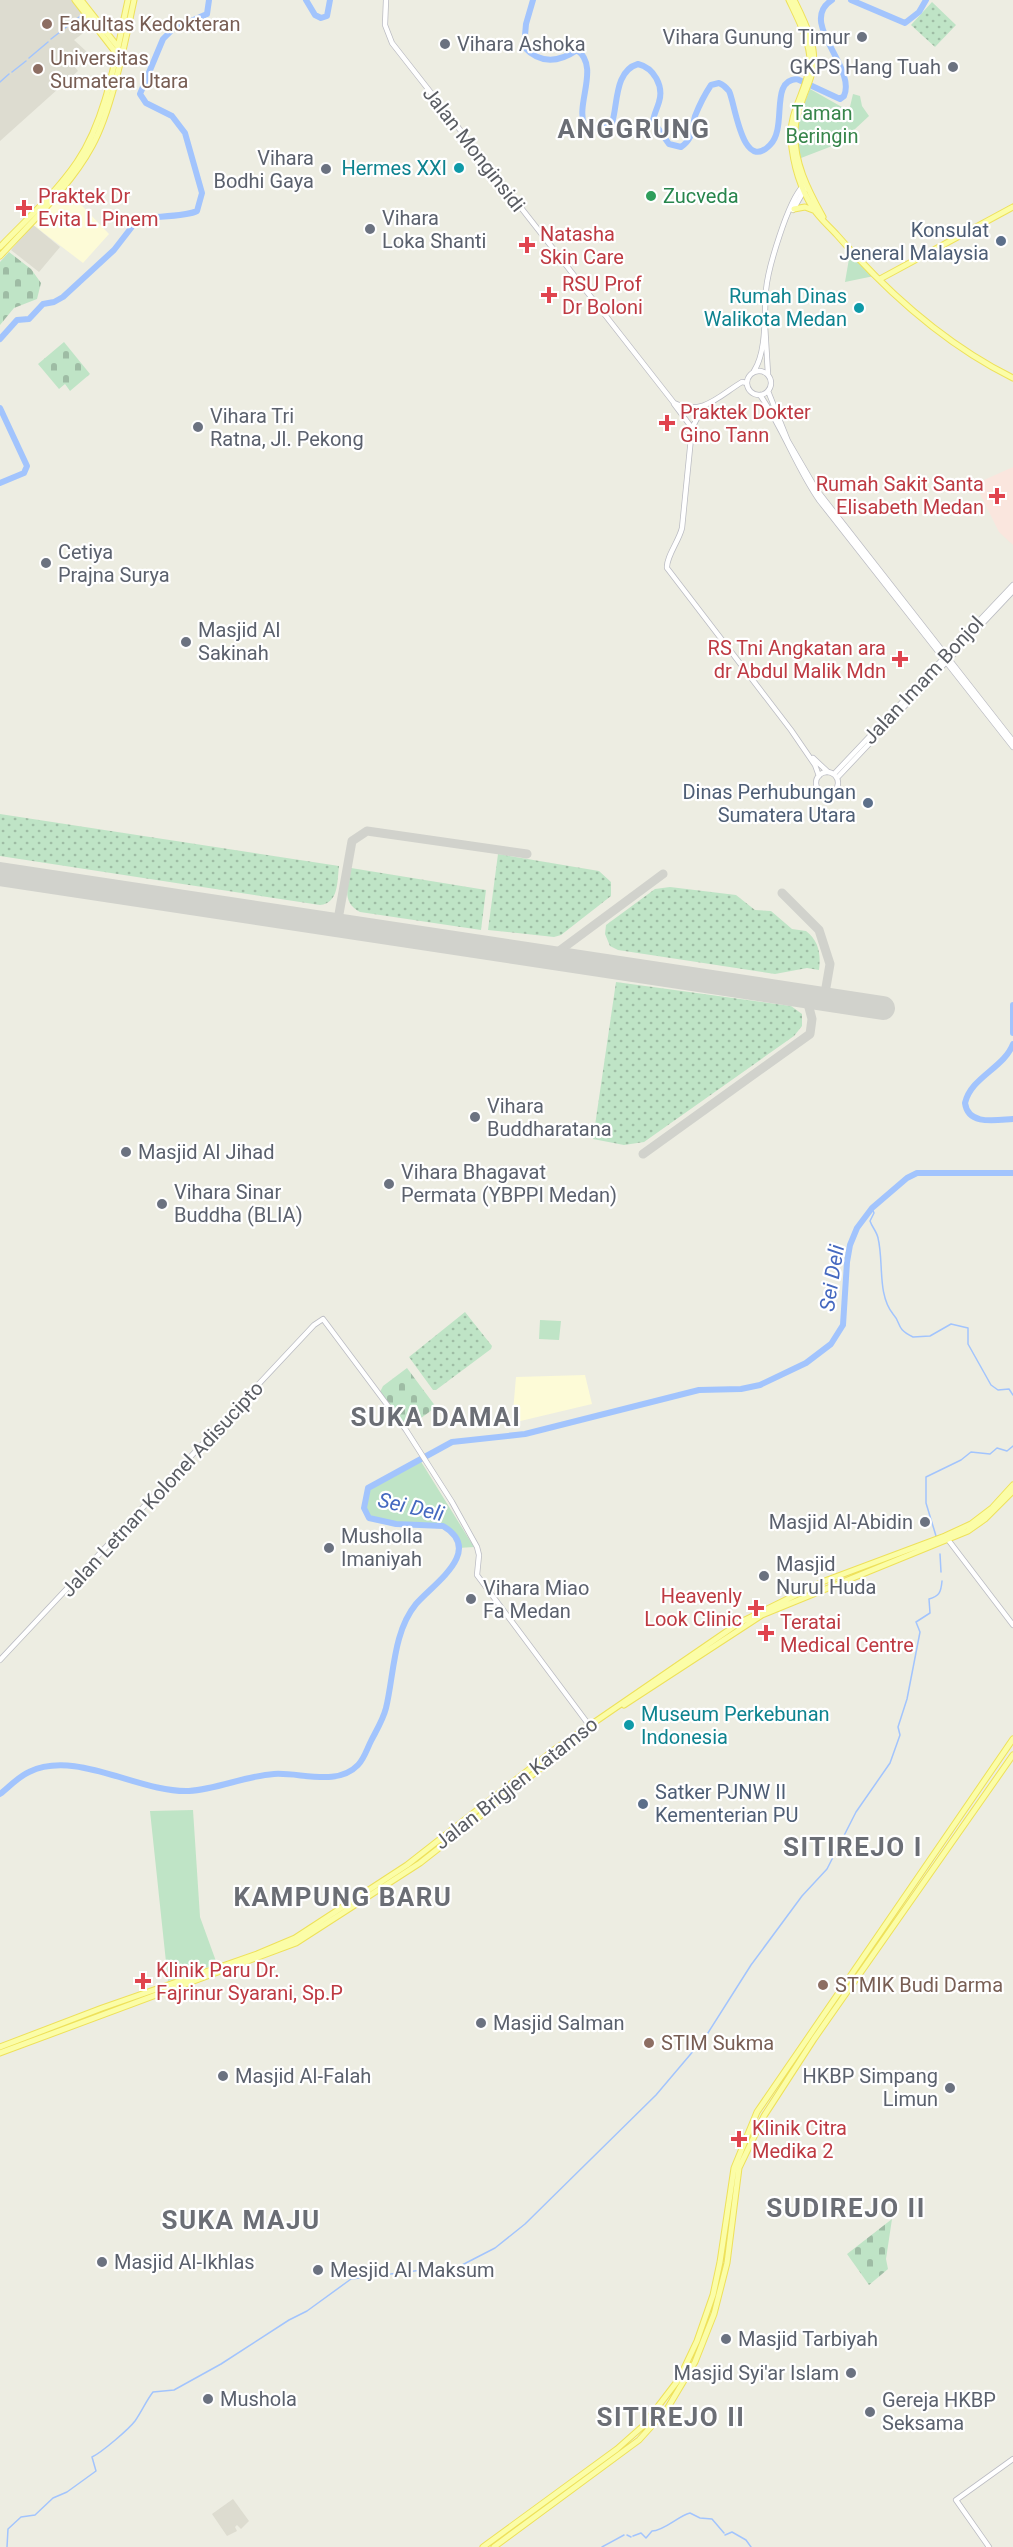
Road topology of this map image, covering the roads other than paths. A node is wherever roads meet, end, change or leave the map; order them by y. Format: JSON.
{"nodes":[{"id":1,"x":75,"y":0,"type":"edge"},
{"id":2,"x":81,"y":0,"type":"edge"},
{"id":3,"x":128,"y":0,"type":"edge"},
{"id":4,"x":134,"y":0,"type":"edge"},
{"id":5,"x":386,"y":0,"type":"edge"},
{"id":6,"x":789,"y":0,"type":"edge"},
{"id":7,"x":794,"y":0,"type":"edge"},
{"id":8,"x":121,"y":30,"type":"junction"},
{"id":9,"x":108,"y":33,"type":"junction"},
{"id":10,"x":107,"y":41,"type":"junction"},
{"id":11,"x":118,"y":51,"type":"junction"},
{"id":12,"x":113,"y":62,"type":"junction"},
{"id":13,"x":809,"y":75,"type":"junction"},
{"id":14,"x":804,"y":187,"type":"junction"},
{"id":15,"x":1013,"y":207,"type":"edge"},
{"id":16,"x":792,"y":210,"type":"junction"},
{"id":17,"x":815,"y":211,"type":"junction"},
{"id":18,"x":825,"y":220,"type":"junction"},
{"id":19,"x":0,"y":247,"type":"edge"},
{"id":20,"x":0,"y":256,"type":"edge"},
{"id":21,"x":880,"y":279,"type":"junction"},
{"id":22,"x":765,"y":322,"type":"junction"},
{"id":23,"x":754,"y":371,"type":"junction"},
{"id":24,"x":768,"y":374,"type":"junction"},
{"id":25,"x":1013,"y":378,"type":"edge"},
{"id":26,"x":747,"y":383,"type":"junction"},
{"id":27,"x":768,"y":391,"type":"junction"},
{"id":28,"x":760,"y":395,"type":"junction"},
{"id":29,"x":674,"y":403,"type":"junction"},
{"id":30,"x":703,"y":407,"type":"junction"},
{"id":31,"x":692,"y":428,"type":"junction"},
{"id":32,"x":1013,"y":585,"type":"edge"},
{"id":33,"x":1013,"y":591,"type":"edge"},
{"id":34,"x":987,"y":614,"type":"junction"},
{"id":35,"x":945,"y":659,"type":"junction"},
{"id":36,"x":791,"y":730,"type":"junction"},
{"id":37,"x":1013,"y":741,"type":"edge"},
{"id":38,"x":1013,"y":747,"type":"edge"},
{"id":39,"x":833,"y":775,"type":"junction"},
{"id":40,"x":819,"y":776,"type":"junction"},
{"id":41,"x":1013,"y":1485,"type":"edge"},
{"id":42,"x":1013,"y":1491,"type":"edge"},
{"id":43,"x":944,"y":1539,"type":"junction"},
{"id":44,"x":1013,"y":1625,"type":"edge"},
{"id":45,"x":0,"y":1660,"type":"edge"},
{"id":46,"x":680,"y":1665,"type":"junction"},
{"id":47,"x":590,"y":1725,"type":"junction"},
{"id":48,"x":1013,"y":1740,"type":"edge"},
{"id":49,"x":1013,"y":1755,"type":"edge"},
{"id":50,"x":350,"y":1906,"type":"junction"},
{"id":51,"x":247,"y":1961,"type":"junction"},
{"id":52,"x":0,"y":2048,"type":"edge"},
{"id":53,"x":0,"y":2053,"type":"edge"},
{"id":54,"x":664,"y":2407,"type":"junction"},
{"id":55,"x":1013,"y":2459,"type":"edge"},
{"id":56,"x":483,"y":2547,"type":"edge"},
{"id":57,"x":494,"y":2547,"type":"edge"},
{"id":58,"x":989,"y":2547,"type":"edge"}],
"edges":[{"from":1,"to":10,"type":"main road"},
{"from":2,"to":9,"type":"main road"},
{"from":3,"to":8,"type":"main road"},
{"from":4,"to":11,"type":"main road"},
{"from":5,"to":29,"type":"main road","name":"Jalan Monginsidi"},
{"from":6,"to":13,"type":"main road"},
{"from":7,"to":13,"type":"main road"},
{"from":8,"to":9,"type":"main road"},
{"from":8,"to":11,"type":"main road"},
{"from":9,"to":11,"type":"main road"},
{"from":10,"to":11,"type":"main road"},
{"from":10,"to":12,"type":"main road"},
{"from":11,"to":12,"type":"main road"},
{"from":11,"to":20,"type":"main road"},
{"from":12,"to":19,"type":"main road"},
{"from":13,"to":14,"type":"main road"},
{"from":14,"to":16,"type":"main road"},
{"from":14,"to":17,"type":"main road"},
{"from":14,"to":18,"type":"main road"},
{"from":15,"to":21,"type":"main road"},
{"from":16,"to":17,"type":"main road"},
{"from":16,"to":22,"type":"main road"},
{"from":17,"to":18,"type":"main road"},
{"from":18,"to":21,"type":"main road"},
{"from":21,"to":25,"type":"main road"},
{"from":22,"to":23,"type":"main road"},
{"from":22,"to":24,"type":"main road"},
{"from":23,"to":24,"type":"main road"},
{"from":23,"to":26,"type":"main road"},
{"from":24,"to":27,"type":"main road"},
{"from":26,"to":28,"type":"main road"},
{"from":26,"to":30,"type":"main road"},
{"from":27,"to":28,"type":"main road"},
{"from":27,"to":35,"type":"main road"},
{"from":28,"to":35,"type":"main road"},
{"from":29,"to":30,"type":"main road"},
{"from":29,"to":31,"type":"main road","name":"Jalan Monginsidi"},
{"from":30,"to":31,"type":"main road"},
{"from":31,"to":36,"type":"main road"},
{"from":32,"to":34,"type":"main road","name":"Jalan Imam Bonjol"},
{"from":33,"to":34,"type":"main road","name":"Jalan Imam Bonjol"},
{"from":34,"to":35,"type":"main road","name":"Jalan Imam Bonjol"},
{"from":35,"to":37,"type":"main road"},
{"from":35,"to":38,"type":"main road"},
{"from":35,"to":39,"type":"main road","name":"Jalan Imam Bonjol"},
{"from":36,"to":39,"type":"main road"},
{"from":36,"to":40,"type":"main road"},
{"from":39,"to":40,"type":"main road"},
{"from":39,"to":40,"type":"main road"},
{"from":41,"to":43,"type":"main road","name":"Jalan Brigjen Katamso"},
{"from":42,"to":43,"type":"main road","name":"Jalan Brigjen Katamso"},
{"from":43,"to":44,"type":"main road"},
{"from":43,"to":46,"type":"main road","name":"Jalan Brigjen Katamso"},
{"from":45,"to":47,"type":"main road","name":"Jalan Letnan Kolonel Adisucipto"},
{"from":46,"to":47,"type":"main road","name":"Jalan Brigjen Katamso"},
{"from":46,"to":50,"type":"main road","name":"Jalan Brigjen Katamso"},
{"from":47,"to":50,"type":"main road","name":"Jalan Brigjen Katamso"},
{"from":48,"to":54,"type":"main road"},
{"from":49,"to":54,"type":"main road"},
{"from":50,"to":51,"type":"main road","name":"Jalan Brigjen Katamso"},
{"from":51,"to":52,"type":"main road","name":"Jalan Brigjen Katamso"},
{"from":51,"to":53,"type":"main road","name":"Jalan Brigjen Katamso"},
{"from":54,"to":56,"type":"main road"},
{"from":54,"to":57,"type":"main road"},
{"from":55,"to":58,"type":"main road"}]}
